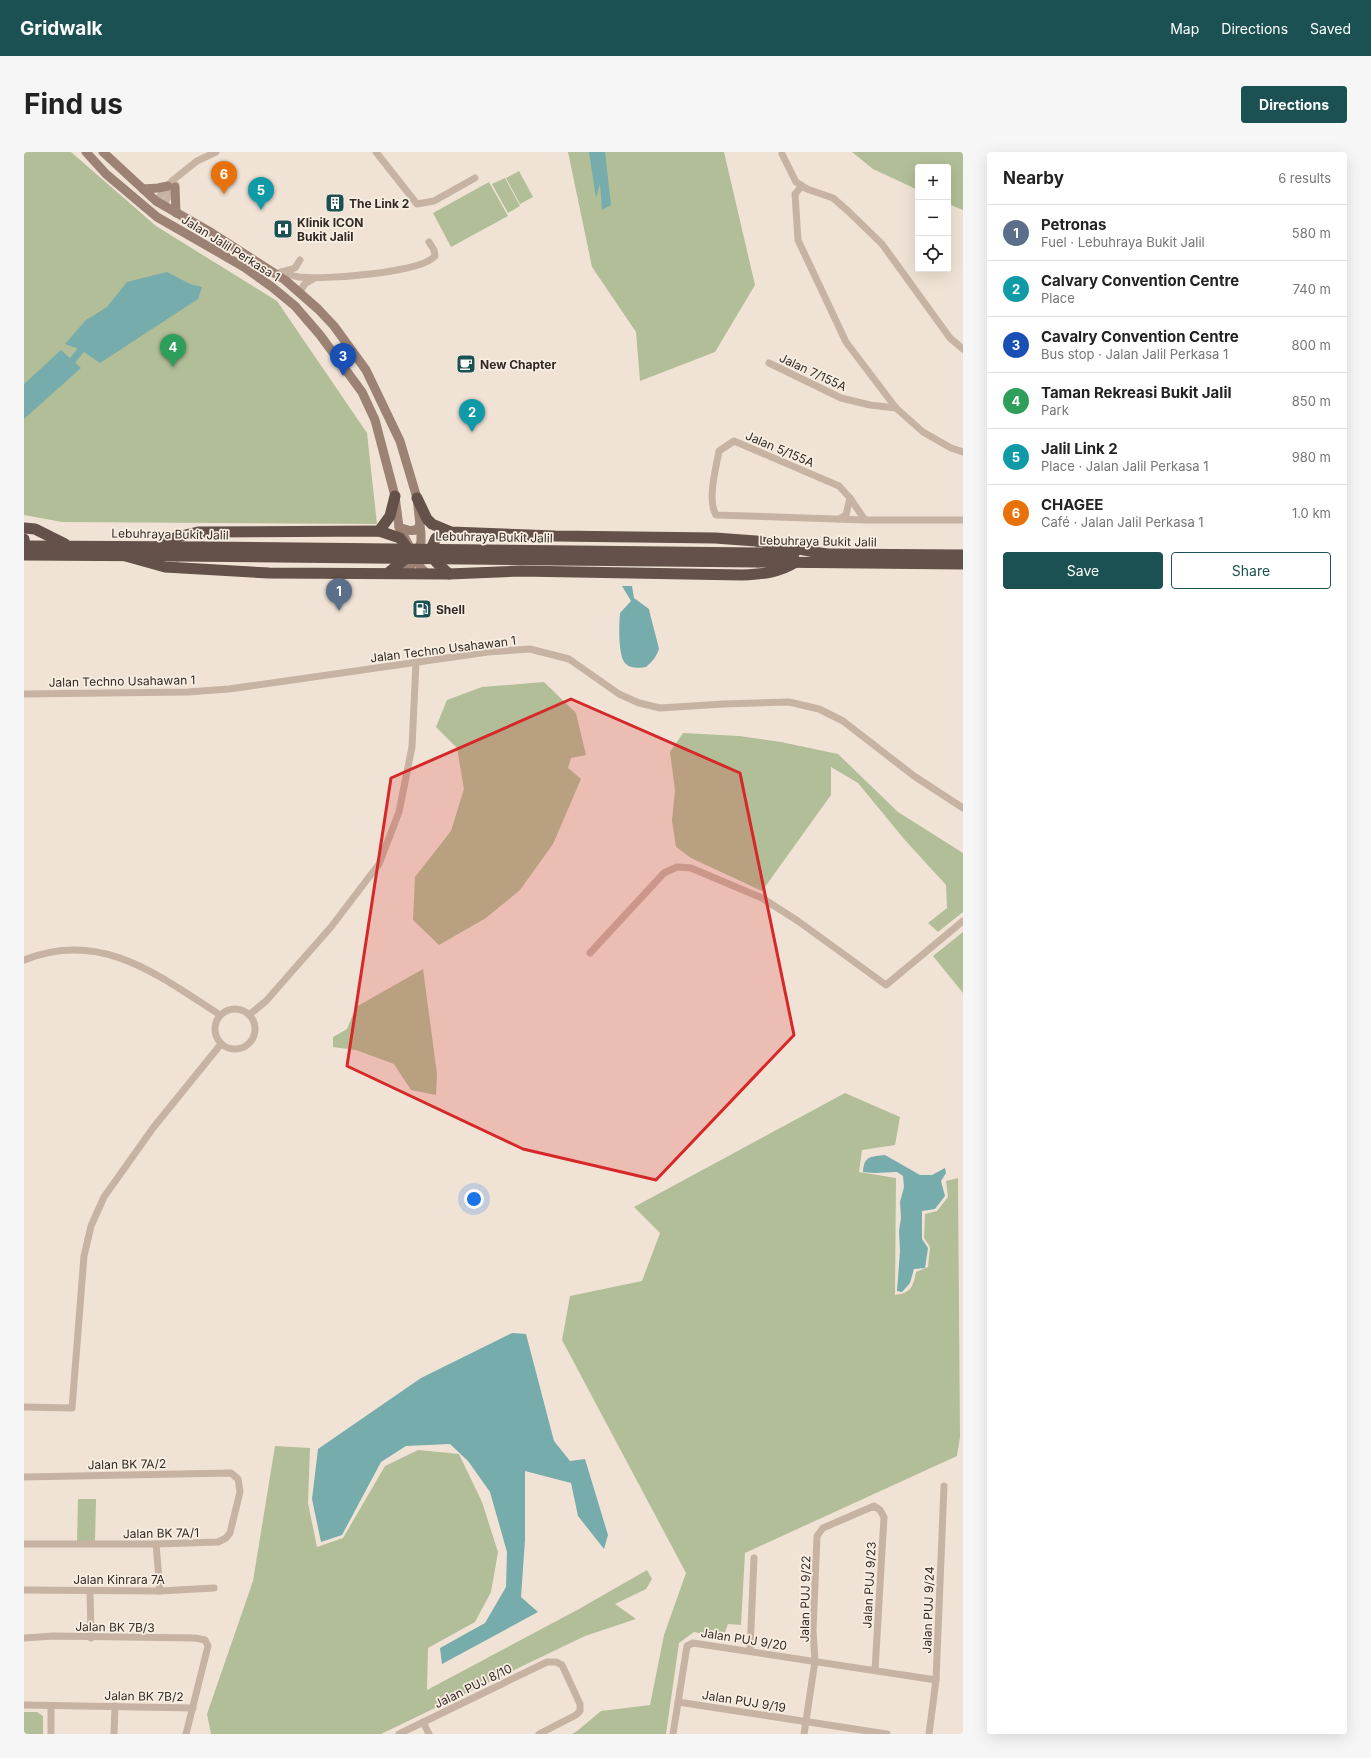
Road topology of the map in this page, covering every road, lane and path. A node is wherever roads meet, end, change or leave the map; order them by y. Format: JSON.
{"nodes":[{"id":1,"x":86,"y":152,"type":"edge"},
{"id":2,"x":103,"y":152,"type":"edge"},
{"id":3,"x":216,"y":152,"type":"edge"},
{"id":4,"x":376,"y":152,"type":"edge"},
{"id":5,"x":782,"y":154,"type":"dead end"},
{"id":6,"x":475,"y":178,"type":"dead end"},
{"id":7,"x":171,"y":186,"type":"junction"},
{"id":8,"x":802,"y":186,"type":"junction"},
{"id":9,"x":142,"y":189,"type":"junction"},
{"id":10,"x":140,"y":204,"type":"junction"},
{"id":11,"x":159,"y":205,"type":"junction"},
{"id":12,"x":176,"y":213,"type":"junction"},
{"id":13,"x":167,"y":223,"type":"junction"},
{"id":14,"x":429,"y":242,"type":"dead end"},
{"id":15,"x":300,"y":260,"type":"dead end"},
{"id":16,"x":271,"y":270,"type":"junction"},
{"id":17,"x":282,"y":272,"type":"junction"},
{"id":18,"x":315,"y":278,"type":"junction"},
{"id":19,"x":301,"y":293,"type":"junction"},
{"id":20,"x":963,"y":349,"type":"edge"},
{"id":21,"x":769,"y":363,"type":"dead end"},
{"id":22,"x":896,"y":408,"type":"junction"},
{"id":23,"x":963,"y":452,"type":"edge"},
{"id":24,"x":395,"y":496,"type":"junction"},
{"id":25,"x":417,"y":498,"type":"junction"},
{"id":26,"x":850,"y":498,"type":"junction"},
{"id":27,"x":839,"y":519,"type":"junction"},
{"id":28,"x":865,"y":520,"type":"junction"},
{"id":29,"x":963,"y":520,"type":"edge"},
{"id":30,"x":420,"y":524,"type":"junction"},
{"id":31,"x":400,"y":527,"type":"junction"},
{"id":32,"x":24,"y":528,"type":"edge"},
{"id":33,"x":379,"y":531,"type":"junction"},
{"id":34,"x":451,"y":532,"type":"junction"},
{"id":35,"x":24,"y":539,"type":"edge"},
{"id":36,"x":68,"y":545,"type":"junction"},
{"id":37,"x":24,"y":546,"type":"edge"},
{"id":38,"x":157,"y":547,"type":"junction"},
{"id":39,"x":415,"y":554,"type":"junction"},
{"id":40,"x":831,"y":554,"type":"junction"},
{"id":41,"x":24,"y":555,"type":"edge"},
{"id":42,"x":122,"y":555,"type":"junction"},
{"id":43,"x":963,"y":555,"type":"edge"},
{"id":44,"x":757,"y":557,"type":"junction"},
{"id":45,"x":796,"y":562,"type":"junction"},
{"id":46,"x":963,"y":564,"type":"edge"},
{"id":47,"x":388,"y":573,"type":"junction"},
{"id":48,"x":400,"y":573,"type":"junction"},
{"id":49,"x":427,"y":574,"type":"junction"},
{"id":50,"x":450,"y":574,"type":"junction"},
{"id":51,"x":416,"y":662,"type":"junction"},
{"id":52,"x":24,"y":694,"type":"edge"},
{"id":53,"x":963,"y":808,"type":"edge"},
{"id":54,"x":963,"y":921,"type":"edge"},
{"id":55,"x":590,"y":953,"type":"dead end"},
{"id":56,"x":24,"y":960,"type":"edge"},
{"id":57,"x":220,"y":1015,"type":"junction"},
{"id":58,"x":249,"y":1015,"type":"junction"},
{"id":59,"x":221,"y":1044,"type":"junction"},
{"id":60,"x":24,"y":1407,"type":"edge"},
{"id":61,"x":231,"y":1473,"type":"joint"},
{"id":62,"x":24,"y":1477,"type":"edge"},
{"id":63,"x":944,"y":1486,"type":"dead end"},
{"id":64,"x":874,"y":1506,"type":"joint"},
{"id":65,"x":24,"y":1544,"type":"edge"},
{"id":66,"x":156,"y":1544,"type":"junction"},
{"id":67,"x":754,"y":1558,"type":"dead end"},
{"id":68,"x":214,"y":1588,"type":"dead end"},
{"id":69,"x":24,"y":1590,"type":"edge"},
{"id":70,"x":90,"y":1590,"type":"junction"},
{"id":71,"x":160,"y":1591,"type":"junction"},
{"id":72,"x":24,"y":1638,"type":"edge"},
{"id":73,"x":91,"y":1638,"type":"junction"},
{"id":74,"x":205,"y":1640,"type":"joint"},
{"id":75,"x":750,"y":1651,"type":"junction"},
{"id":76,"x":815,"y":1661,"type":"junction"},
{"id":77,"x":875,"y":1670,"type":"junction"},
{"id":78,"x":936,"y":1680,"type":"junction"},
{"id":79,"x":678,"y":1702,"type":"junction"},
{"id":80,"x":24,"y":1705,"type":"edge"},
{"id":81,"x":51,"y":1706,"type":"junction"},
{"id":82,"x":115,"y":1706,"type":"junction"},
{"id":83,"x":193,"y":1708,"type":"junction"},
{"id":84,"x":424,"y":1722,"type":"junction"},
{"id":85,"x":806,"y":1722,"type":"junction"},
{"id":86,"x":870,"y":1733,"type":"edge"},
{"id":87,"x":51,"y":1734,"type":"edge"},
{"id":88,"x":114,"y":1734,"type":"edge"},
{"id":89,"x":186,"y":1734,"type":"edge"},
{"id":90,"x":399,"y":1734,"type":"edge"},
{"id":91,"x":429,"y":1734,"type":"edge"},
{"id":92,"x":539,"y":1734,"type":"edge"},
{"id":93,"x":673,"y":1734,"type":"edge"},
{"id":94,"x":804,"y":1734,"type":"edge"},
{"id":95,"x":887,"y":1734,"type":"edge"},
{"id":96,"x":929,"y":1734,"type":"edge"}],
"edges":[{"from":1,"to":10,"type":"main road","name":"Jalan Jalil Perkasa 1"},
{"from":2,"to":9,"type":"main road","name":"Jalan Jalil Perkasa 1"},
{"from":3,"to":7,"type":"street"},
{"from":4,"to":6,"type":"street"},
{"from":5,"to":8,"type":"street"},
{"from":7,"to":9,"type":"main road"},
{"from":7,"to":11,"type":"street"},
{"from":7,"to":12,"type":"main road"},
{"from":8,"to":20,"type":"street"},
{"from":8,"to":22,"type":"street"},
{"from":9,"to":11,"type":"main road","name":"Jalan Jalil Perkasa 1"},
{"from":10,"to":11,"type":"main road"},
{"from":10,"to":13,"type":"main road","name":"Jalan Jalil Perkasa 1"},
{"from":11,"to":12,"type":"main road","name":"Jalan Jalil Perkasa 1"},
{"from":11,"to":13,"type":"main road"},
{"from":12,"to":16,"type":"main road","name":"Jalan Jalil Perkasa 1"},
{"from":13,"to":24,"type":"main road","name":"Jalan Jalil Perkasa 1"},
{"from":14,"to":18,"type":"street"},
{"from":15,"to":17,"type":"street"},
{"from":16,"to":17,"type":"street"},
{"from":16,"to":19,"type":"main road","name":"Jalan Jalil Perkasa 1"},
{"from":17,"to":18,"type":"street"},
{"from":18,"to":19,"type":"street"},
{"from":19,"to":25,"type":"main road","name":"Jalan Jalil Perkasa 1"},
{"from":21,"to":22,"type":"street","name":"Jalan 7/155A"},
{"from":22,"to":23,"type":"street"},
{"from":24,"to":31,"type":"main road","name":"Jalan Jalil Perkasa 1"},
{"from":24,"to":33,"type":"highway"},
{"from":25,"to":30,"type":"main road","name":"Jalan Jalil Perkasa 1"},
{"from":25,"to":34,"type":"highway"},
{"from":26,"to":27,"type":"street"},
{"from":26,"to":27,"type":"street","name":"Jalan 5/155A"},
{"from":26,"to":28,"type":"street","name":"Jalan 5/155A"},
{"from":27,"to":28,"type":"street","name":"Jalan 5/155A"},
{"from":28,"to":29,"type":"street","name":"Jalan 5/155A"},
{"from":30,"to":31,"type":"main road"},
{"from":30,"to":39,"type":"main road","name":"Jalan Jalil Perkasa 1"},
{"from":31,"to":39,"type":"main road","name":"Jalan Jalil Perkasa 1"},
{"from":32,"to":36,"type":"highway"},
{"from":33,"to":38,"type":"highway"},
{"from":33,"to":47,"type":"highway"},
{"from":34,"to":40,"type":"highway"},
{"from":34,"to":50,"type":"highway"},
{"from":35,"to":41,"type":"highway","bridge":true},
{"from":36,"to":37,"type":"highway","name":"Lebuhraya Bukit Jalil"},
{"from":36,"to":38,"type":"highway","name":"Lebuhraya Bukit Jalil"},
{"from":38,"to":44,"type":"highway","name":"Lebuhraya Bukit Jalil","bridge":true},
{"from":39,"to":48,"type":"main road","name":"Jalan Jalil Perkasa 1"},
{"from":39,"to":49,"type":"main road","name":"Jalan Jalil Perkasa 1"},
{"from":40,"to":43,"type":"highway","name":"Lebuhraya Bukit Jalil"},
{"from":40,"to":44,"type":"highway","name":"Lebuhraya Bukit Jalil"},
{"from":41,"to":42,"type":"highway","name":"Lebuhraya Bukit Jalil"},
{"from":42,"to":44,"type":"highway","name":"Lebuhraya Bukit Jalil","bridge":true},
{"from":42,"to":47,"type":"highway"},
{"from":44,"to":45,"type":"highway","name":"Lebuhraya Bukit Jalil"},
{"from":45,"to":46,"type":"highway","name":"Lebuhraya Bukit Jalil"},
{"from":45,"to":50,"type":"highway"},
{"from":47,"to":48,"type":"highway"},
{"from":48,"to":49,"type":"highway"},
{"from":49,"to":50,"type":"highway"},
{"from":51,"to":52,"type":"street","name":"Jalan Techno Usahawan 1"},
{"from":51,"to":53,"type":"street","name":"Jalan Techno Usahawan 1"},
{"from":51,"to":58,"type":"street"},
{"from":54,"to":55,"type":"street"},
{"from":56,"to":57,"type":"street"},
{"from":57,"to":58,"type":"street"},
{"from":57,"to":59,"type":"street"},
{"from":58,"to":59,"type":"street"},
{"from":59,"to":60,"type":"street"},
{"from":61,"to":62,"type":"street","name":"Jalan BK 7A/2"},
{"from":61,"to":66,"type":"street","name":"Jalan BK 7A/1"},
{"from":63,"to":78,"type":"street","name":"Jalan PUJ 9/24"},
{"from":64,"to":76,"type":"street","name":"Jalan PUJ 9/22"},
{"from":64,"to":77,"type":"street","name":"Jalan PUJ 9/23"},
{"from":65,"to":66,"type":"street","name":"Jalan BK 7A/1"},
{"from":66,"to":71,"type":"street"},
{"from":67,"to":75,"type":"street"},
{"from":68,"to":71,"type":"street","name":"Jalan Kinrara 7A"},
{"from":69,"to":70,"type":"street","name":"Jalan Kinrara 7A"},
{"from":70,"to":71,"type":"street","name":"Jalan Kinrara 7A"},
{"from":70,"to":73,"type":"street"},
{"from":72,"to":73,"type":"street","name":"Jalan BK 7B/3"},
{"from":73,"to":74,"type":"street","name":"Jalan BK 7B/3"},
{"from":74,"to":83,"type":"street","name":"Jalan BK 7B/2"},
{"from":75,"to":76,"type":"street","name":"Jalan PUJ 9/20"},
{"from":75,"to":79,"type":"street","name":"Jalan PUJ 9/20"},
{"from":76,"to":77,"type":"street","name":"Jalan PUJ 9/20"},
{"from":76,"to":85,"type":"street","name":"Jalan PUJ 9/22"},
{"from":77,"to":78,"type":"street","name":"Jalan PUJ 9/20"},
{"from":78,"to":96,"type":"street","name":"Jalan PUJ 9/24"},
{"from":79,"to":85,"type":"street","name":"Jalan PUJ 9/19"},
{"from":79,"to":93,"type":"street","name":"Jalan PUJ 9/20"},
{"from":80,"to":81,"type":"street","name":"Jalan BK 7B/2"},
{"from":81,"to":82,"type":"street","name":"Jalan BK 7B/2"},
{"from":81,"to":87,"type":"street"},
{"from":82,"to":83,"type":"street","name":"Jalan BK 7B/2"},
{"from":82,"to":88,"type":"street"},
{"from":83,"to":89,"type":"street"},
{"from":84,"to":90,"type":"street","name":"Jalan PUJ 8/10"},
{"from":84,"to":91,"type":"street"},
{"from":84,"to":92,"type":"street","name":"Jalan PUJ 8/10"},
{"from":85,"to":86,"type":"street","name":"Jalan PUJ 9/19"},
{"from":85,"to":94,"type":"street","name":"Jalan PUJ 9/22"},
{"from":86,"to":95,"type":"street","name":"Jalan PUJ 9/19"}]}
